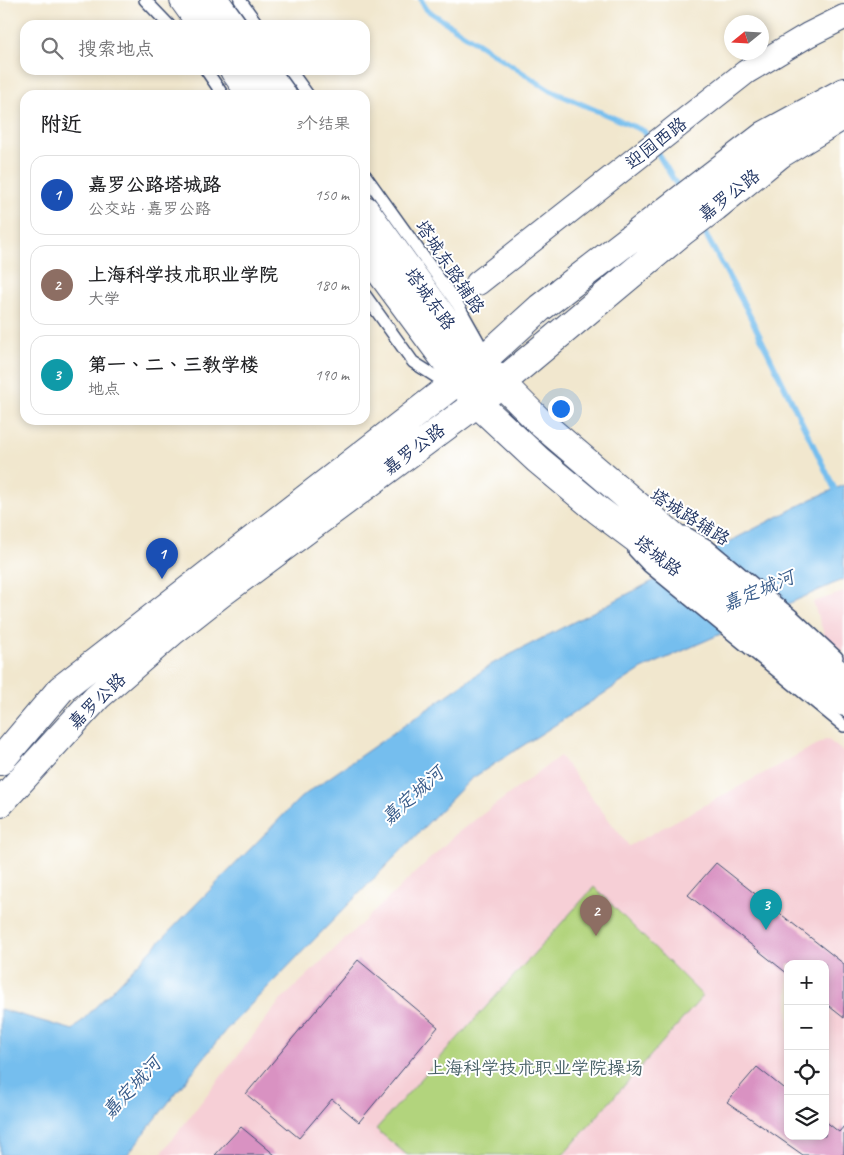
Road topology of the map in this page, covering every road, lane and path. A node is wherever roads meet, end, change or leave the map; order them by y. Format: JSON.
{"nodes":[{"id":1,"x":145,"y":0,"type":"edge"},
{"id":2,"x":184,"y":0,"type":"edge"},
{"id":3,"x":214,"y":0,"type":"edge"},
{"id":4,"x":240,"y":0,"type":"edge"},
{"id":5,"x":844,"y":17,"type":"edge"},
{"id":6,"x":164,"y":20,"type":"edge"},
{"id":7,"x":198,"y":20,"type":"edge"},
{"id":8,"x":228,"y":20,"type":"edge"},
{"id":9,"x":254,"y":20,"type":"edge"},
{"id":10,"x":209,"y":75,"type":"edge"},
{"id":11,"x":238,"y":75,"type":"edge"},
{"id":12,"x":268,"y":75,"type":"edge"},
{"id":13,"x":294,"y":75,"type":"edge"},
{"id":14,"x":220,"y":90,"type":"edge"},
{"id":15,"x":248,"y":90,"type":"edge"},
{"id":16,"x":278,"y":90,"type":"edge"},
{"id":17,"x":304,"y":90,"type":"edge"},
{"id":18,"x":844,"y":92,"type":"edge"},
{"id":19,"x":844,"y":116,"type":"edge"},
{"id":20,"x":370,"y":182,"type":"edge"},
{"id":21,"x":370,"y":217,"type":"edge"},
{"id":22,"x":370,"y":258,"type":"edge"},
{"id":23,"x":478,"y":283,"type":"dead end"},
{"id":24,"x":370,"y":302,"type":"edge"},
{"id":25,"x":490,"y":368,"type":"junction"},
{"id":26,"x":463,"y":390,"type":"junction"},
{"id":27,"x":677,"y":555,"type":"junction"},
{"id":28,"x":768,"y":630,"type":"junction"},
{"id":29,"x":844,"y":662,"type":"edge"},
{"id":30,"x":844,"y":679,"type":"edge"},
{"id":31,"x":844,"y":702,"type":"edge"},
{"id":32,"x":844,"y":726,"type":"edge"},
{"id":33,"x":0,"y":761,"type":"edge"},
{"id":34,"x":0,"y":803,"type":"edge"}],
"edges":[{"from":1,"to":6,"type":"lane"},
{"from":2,"to":7,"type":"main road"},
{"from":3,"to":8,"type":"main road"},
{"from":4,"to":9,"type":"lane"},
{"from":5,"to":23,"type":"street","name":"迎园西路"},
{"from":10,"to":14,"type":"lane"},
{"from":11,"to":15,"type":"main road"},
{"from":12,"to":16,"type":"main road"},
{"from":13,"to":17,"type":"lane"},
{"from":18,"to":25,"type":"main road"},
{"from":19,"to":25,"type":"main road","name":"嘉罗公路"},
{"from":20,"to":25,"type":"lane","name":"塔城东路辅路"},
{"from":21,"to":25,"type":"main road","name":"塔城东路"},
{"from":22,"to":26,"type":"main road","name":"塔城东路"},
{"from":24,"to":26,"type":"lane"},
{"from":25,"to":26,"type":"main road","name":"嘉罗公路"},
{"from":25,"to":27,"type":"main road","name":"塔城路"},
{"from":26,"to":27,"type":"main road","name":"塔城路"},
{"from":26,"to":33,"type":"main road"},
{"from":26,"to":34,"type":"main road","name":"嘉罗公路"},
{"from":27,"to":28,"type":"main road","name":"塔城路"},
{"from":27,"to":28,"type":"lane","name":"塔城路辅路"},
{"from":28,"to":29,"type":"lane","name":"塔城路辅路"},
{"from":28,"to":30,"type":"main road","name":"塔城路"},
{"from":28,"to":31,"type":"main road","name":"塔城路"},
{"from":28,"to":32,"type":"lane","name":"塔城路辅路"}]}
